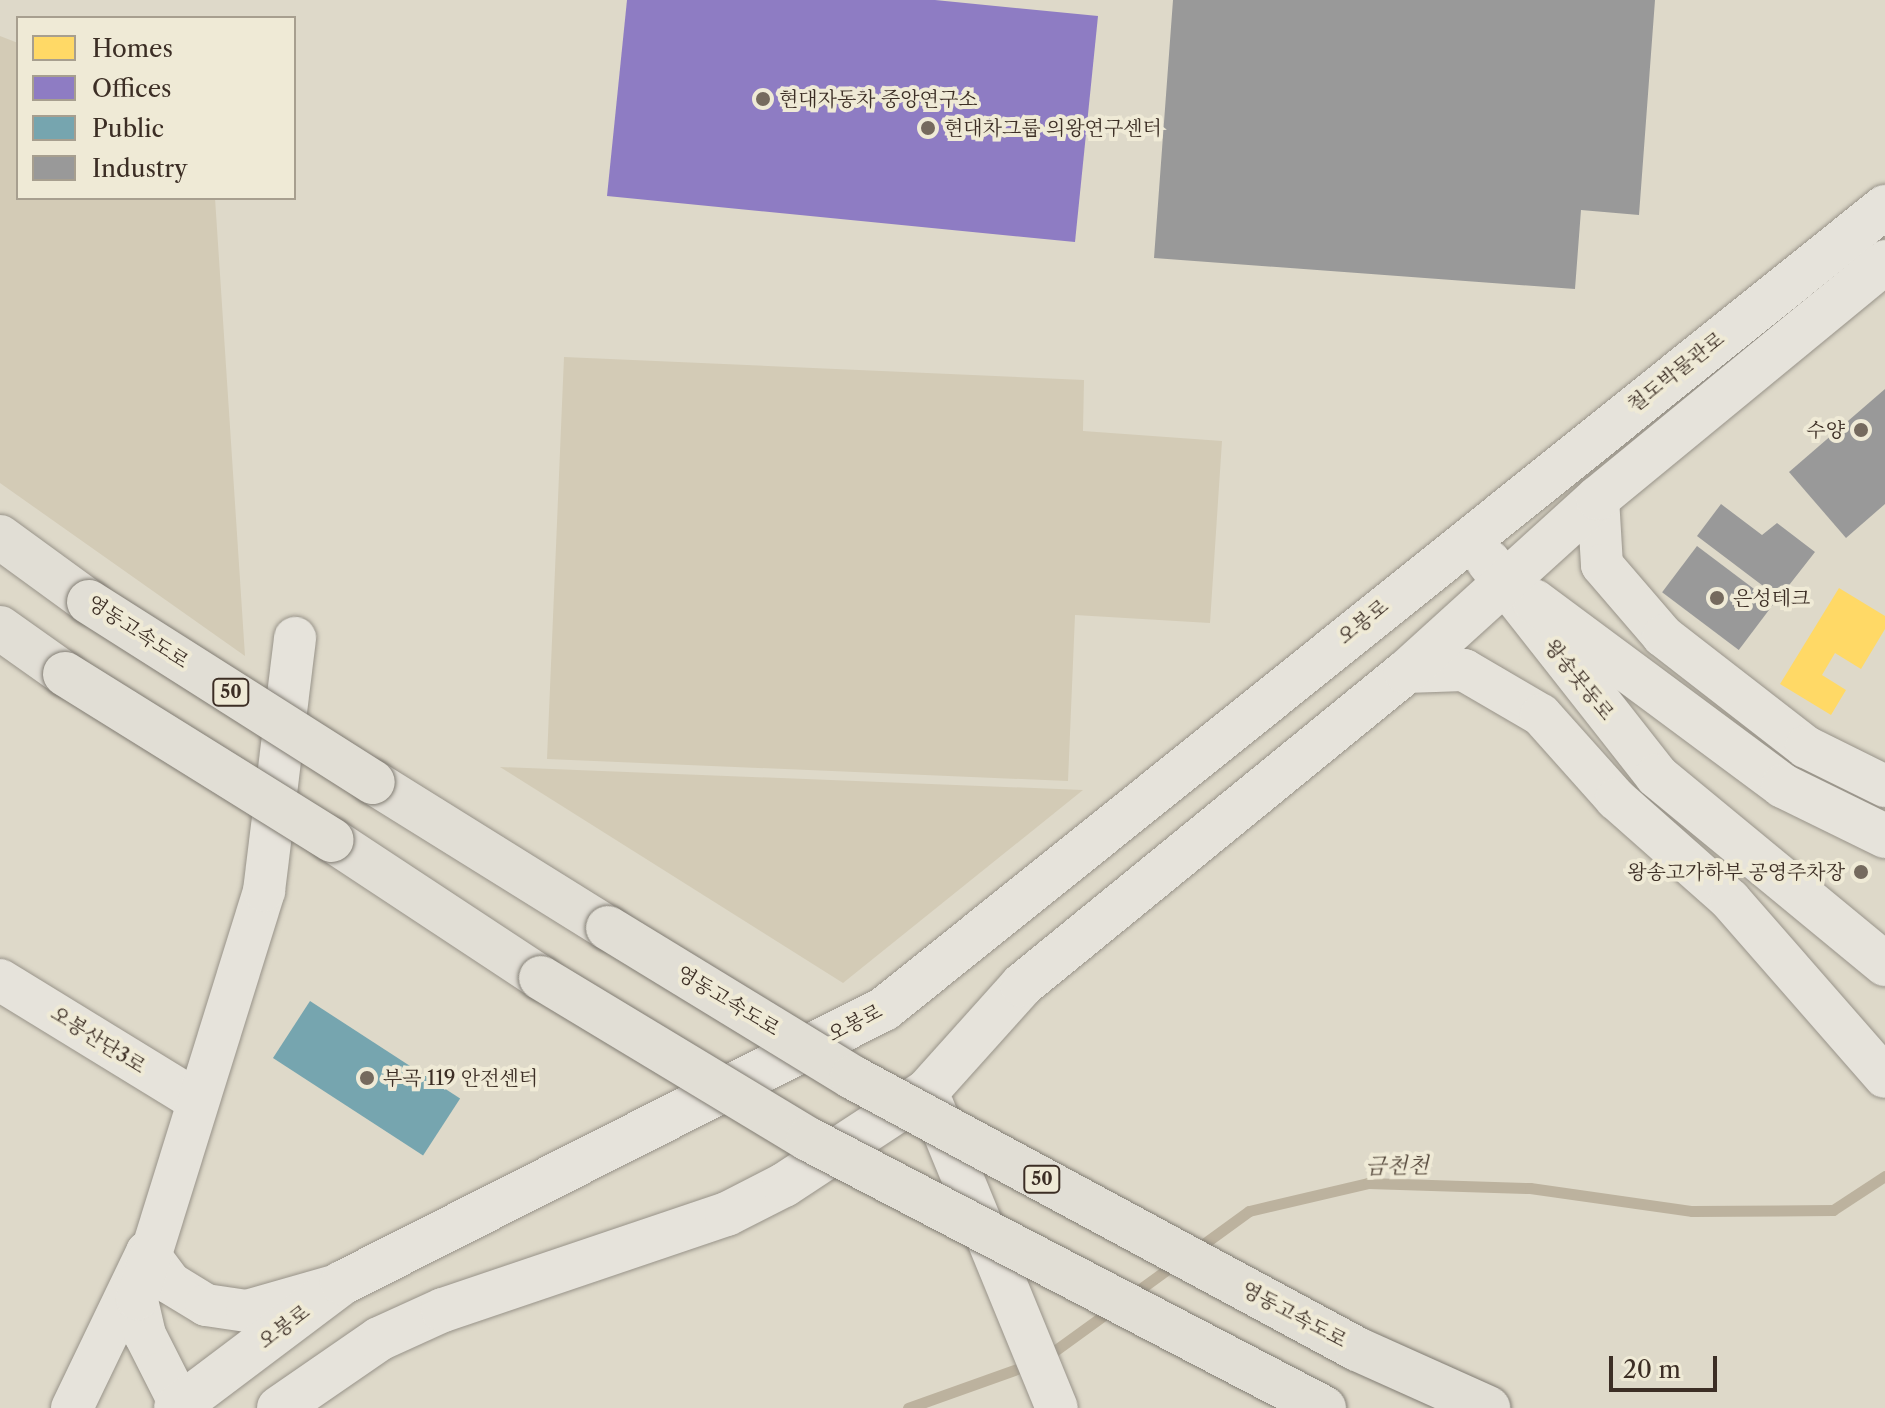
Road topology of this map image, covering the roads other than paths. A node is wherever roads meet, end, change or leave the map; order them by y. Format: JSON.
{"nodes":[{"id":1,"x":1885,"y":207,"type":"edge"},
{"id":2,"x":1885,"y":262,"type":"edge"},
{"id":3,"x":1598,"y":498,"type":"junction"},
{"id":4,"x":0,"y":537,"type":"edge"},
{"id":5,"x":1468,"y":538,"type":"junction"},
{"id":6,"x":1506,"y":581,"type":"junction"},
{"id":7,"x":0,"y":628,"type":"edge"},
{"id":8,"x":295,"y":638,"type":"dead end"},
{"id":9,"x":1406,"y":672,"type":"junction"},
{"id":10,"x":1883,"y":781,"type":"edge"},
{"id":11,"x":1885,"y":836,"type":"edge"},
{"id":12,"x":1885,"y":964,"type":"edge"},
{"id":13,"x":0,"y":980,"type":"edge"},
{"id":14,"x":1885,"y":1077,"type":"edge"},
{"id":15,"x":927,"y":1091,"type":"junction"},
{"id":16,"x":196,"y":1100,"type":"junction"},
{"id":17,"x":147,"y":1252,"type":"junction"},
{"id":18,"x":342,"y":1283,"type":"junction"},
{"id":19,"x":179,"y":1407,"type":"edge"},
{"id":20,"x":72,"y":1408,"type":"edge"},
{"id":21,"x":279,"y":1408,"type":"edge"},
{"id":22,"x":1057,"y":1408,"type":"edge"},
{"id":23,"x":1324,"y":1408,"type":"edge"},
{"id":24,"x":1488,"y":1408,"type":"edge"}],
"edges":[{"from":1,"to":5,"type":"street","name":"철도박물관로"},
{"from":2,"to":3,"type":"street"},
{"from":3,"to":6,"type":"street"},
{"from":3,"to":10,"type":"street"},
{"from":4,"to":24,"type":"highway","name":"영동고속도로","number":"50","bridge":true},
{"from":5,"to":6,"type":"street","name":"왕송못동로"},
{"from":5,"to":18,"type":"street","name":"오봉로"},
{"from":6,"to":9,"type":"street"},
{"from":6,"to":11,"type":"street","name":"왕송못동로"},
{"from":6,"to":12,"type":"street","name":"왕송못동로"},
{"from":7,"to":23,"type":"highway","bridge":true},
{"from":8,"to":16,"type":"street"},
{"from":9,"to":14,"type":"street"},
{"from":9,"to":15,"type":"street"},
{"from":13,"to":16,"type":"street","name":"오봉산단3로"},
{"from":15,"to":21,"type":"street"},
{"from":15,"to":22,"type":"street"},
{"from":16,"to":17,"type":"street"},
{"from":17,"to":18,"type":"street"},
{"from":17,"to":19,"type":"street"},
{"from":17,"to":20,"type":"street"},
{"from":18,"to":19,"type":"street","name":"오봉로"}]}
